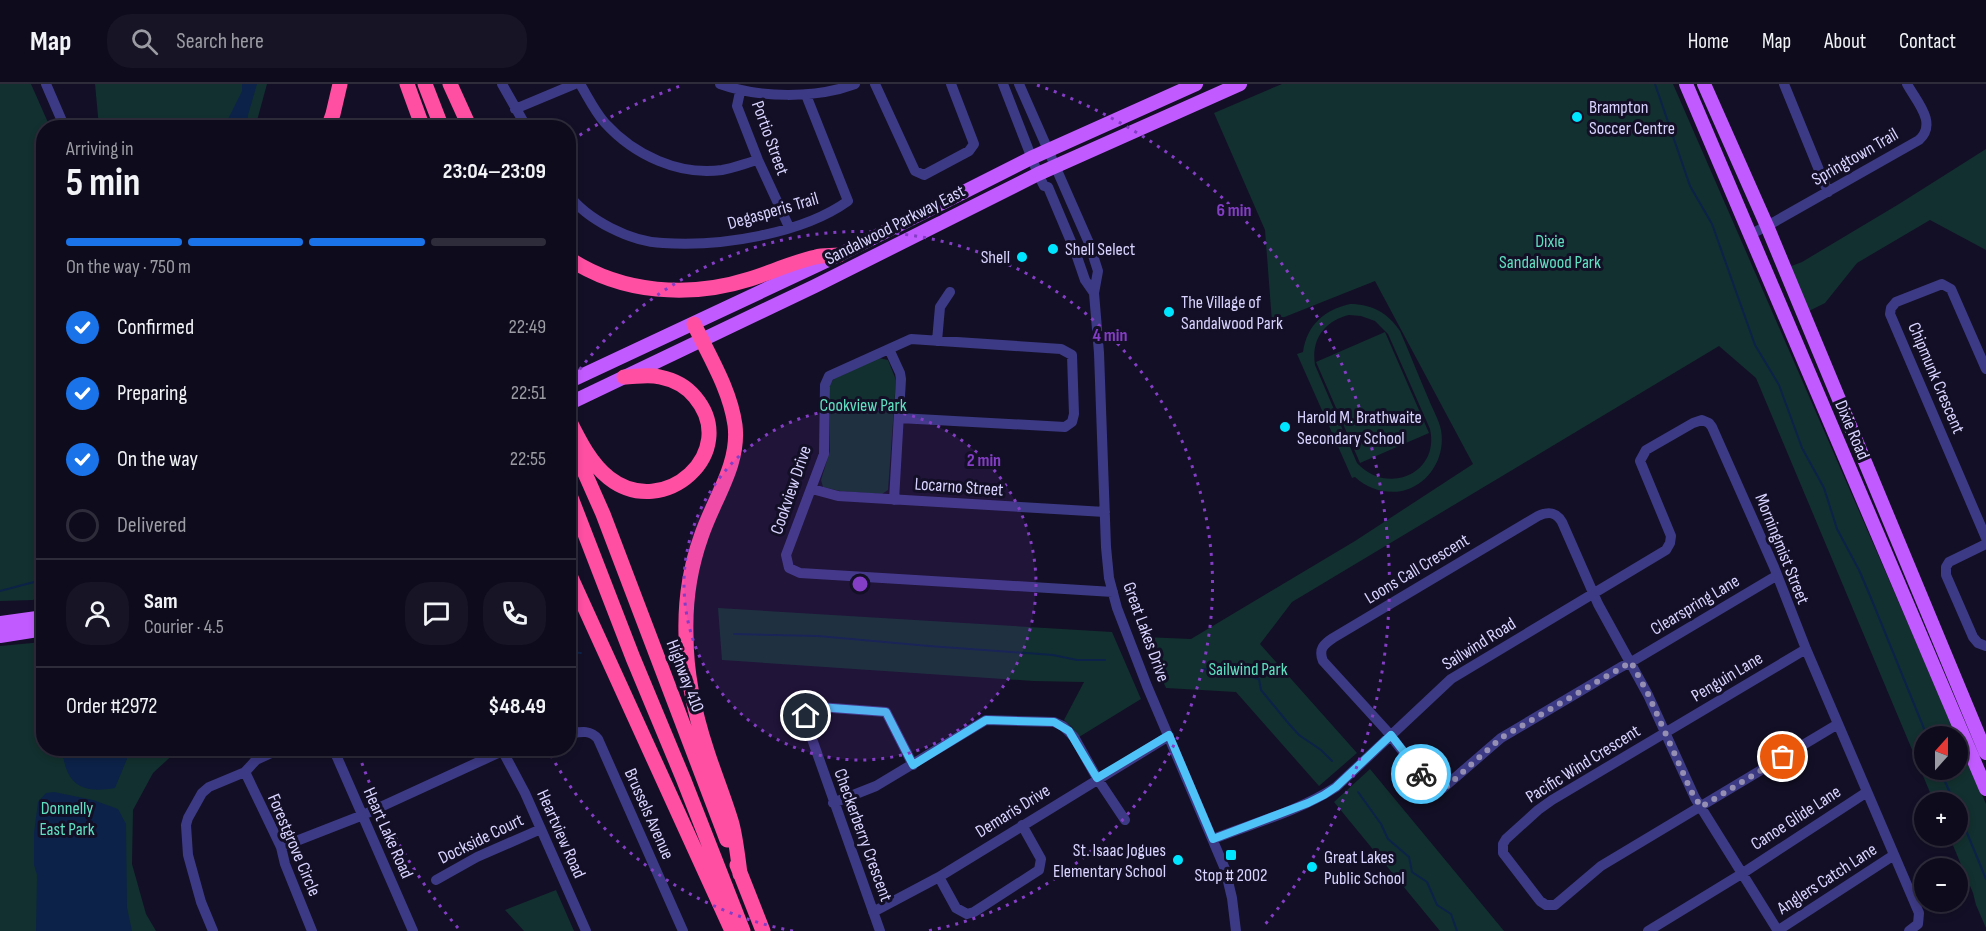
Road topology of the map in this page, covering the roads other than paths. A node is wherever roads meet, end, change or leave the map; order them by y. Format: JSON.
{"nodes":[{"id":1,"x":46,"y":84,"type":"edge"},
{"id":2,"x":340,"y":84,"type":"edge"},
{"id":3,"x":407,"y":84,"type":"edge"},
{"id":4,"x":425,"y":84,"type":"edge"},
{"id":5,"x":450,"y":84,"type":"edge"},
{"id":6,"x":502,"y":84,"type":"edge"},
{"id":7,"x":574,"y":84,"type":"edge"},
{"id":8,"x":580,"y":84,"type":"edge"},
{"id":9,"x":720,"y":84,"type":"edge"},
{"id":10,"x":855,"y":84,"type":"edge"},
{"id":11,"x":875,"y":84,"type":"edge"},
{"id":12,"x":951,"y":84,"type":"edge"},
{"id":13,"x":1003,"y":84,"type":"edge"},
{"id":14,"x":1019,"y":84,"type":"edge"},
{"id":15,"x":1196,"y":84,"type":"edge"},
{"id":16,"x":1240,"y":84,"type":"edge"},
{"id":17,"x":1686,"y":84,"type":"edge"},
{"id":18,"x":1704,"y":84,"type":"edge"},
{"id":19,"x":1785,"y":84,"type":"edge"},
{"id":20,"x":1907,"y":84,"type":"edge"},
{"id":21,"x":740,"y":92,"type":"junction"},
{"id":22,"x":806,"y":95,"type":"junction"},
{"id":23,"x":515,"y":109,"type":"junction"},
{"id":24,"x":62,"y":120,"type":"edge"},
{"id":25,"x":331,"y":120,"type":"edge"},
{"id":26,"x":420,"y":120,"type":"edge"},
{"id":27,"x":439,"y":120,"type":"edge"},
{"id":28,"x":466,"y":120,"type":"edge"},
{"id":29,"x":522,"y":120,"type":"edge"},
{"id":30,"x":1048,"y":151,"type":"junction"},
{"id":31,"x":1031,"y":158,"type":"junction"},
{"id":32,"x":758,"y":160,"type":"junction"},
{"id":33,"x":1055,"y":166,"type":"junction"},
{"id":34,"x":1038,"y":174,"type":"junction"},
{"id":35,"x":1828,"y":192,"type":"junction"},
{"id":36,"x":576,"y":202,"type":"edge"},
{"id":37,"x":1767,"y":226,"type":"junction"},
{"id":38,"x":789,"y":227,"type":"junction"},
{"id":39,"x":1751,"y":234,"type":"junction"},
{"id":40,"x":838,"y":255,"type":"junction"},
{"id":41,"x":576,"y":262,"type":"edge"},
{"id":42,"x":950,"y":292,"type":"dead end"},
{"id":43,"x":1094,"y":293,"type":"junction"},
{"id":44,"x":694,"y":324,"type":"junction"},
{"id":45,"x":701,"y":339,"type":"junction"},
{"id":46,"x":937,"y":341,"type":"junction"},
{"id":47,"x":889,"y":349,"type":"junction"},
{"id":48,"x":1986,"y":369,"type":"edge"},
{"id":49,"x":624,"y":377,"type":"junction"},
{"id":50,"x":576,"y":379,"type":"edge"},
{"id":51,"x":576,"y":400,"type":"edge"},
{"id":52,"x":899,"y":418,"type":"junction"},
{"id":53,"x":576,"y":433,"type":"edge"},
{"id":54,"x":576,"y":453,"type":"edge"},
{"id":55,"x":812,"y":489,"type":"junction"},
{"id":56,"x":894,"y":500,"type":"junction"},
{"id":57,"x":576,"y":511,"type":"edge"},
{"id":58,"x":1105,"y":512,"type":"junction"},
{"id":59,"x":1986,"y":538,"type":"edge"},
{"id":60,"x":1986,"y":544,"type":"edge"},
{"id":61,"x":1776,"y":576,"type":"junction"},
{"id":62,"x":576,"y":589,"type":"edge"},
{"id":63,"x":1113,"y":592,"type":"junction"},
{"id":64,"x":1593,"y":594,"type":"junction"},
{"id":65,"x":36,"y":618,"type":"edge"},
{"id":66,"x":0,"y":623,"type":"edge"},
{"id":67,"x":36,"y":630,"type":"edge"},
{"id":68,"x":0,"y":636,"type":"edge"},
{"id":69,"x":1986,"y":646,"type":"edge"},
{"id":70,"x":1806,"y":649,"type":"junction"},
{"id":71,"x":1631,"y":662,"type":"junction"},
{"id":72,"x":1838,"y":724,"type":"junction"},
{"id":73,"x":1665,"y":732,"type":"junction"},
{"id":74,"x":576,"y":733,"type":"edge"},
{"id":75,"x":1169,"y":735,"type":"junction"},
{"id":76,"x":1391,"y":735,"type":"junction"},
{"id":77,"x":1986,"y":753,"type":"edge"},
{"id":78,"x":265,"y":756,"type":"edge"},
{"id":79,"x":337,"y":756,"type":"edge"},
{"id":80,"x":489,"y":756,"type":"edge"},
{"id":81,"x":507,"y":756,"type":"edge"},
{"id":82,"x":913,"y":765,"type":"junction"},
{"id":83,"x":244,"y":772,"type":"junction"},
{"id":84,"x":1097,"y":778,"type":"junction"},
{"id":85,"x":1986,"y":789,"type":"edge"},
{"id":86,"x":1867,"y":792,"type":"junction"},
{"id":87,"x":833,"y":803,"type":"junction"},
{"id":88,"x":1701,"y":807,"type":"junction"},
{"id":89,"x":363,"y":815,"type":"junction"},
{"id":90,"x":1125,"y":820,"type":"dead end"},
{"id":91,"x":1023,"y":825,"type":"junction"},
{"id":92,"x":541,"y":829,"type":"junction"},
{"id":93,"x":1213,"y":839,"type":"junction"},
{"id":94,"x":281,"y":848,"type":"junction"},
{"id":95,"x":1894,"y":855,"type":"junction"},
{"id":96,"x":1743,"y":873,"type":"junction"},
{"id":97,"x":740,"y":874,"type":"junction"},
{"id":98,"x":939,"y":877,"type":"junction"},
{"id":99,"x":436,"y":880,"type":"dead end"},
{"id":100,"x":873,"y":912,"type":"junction"},
{"id":101,"x":213,"y":931,"type":"edge"},
{"id":102,"x":312,"y":931,"type":"edge"},
{"id":103,"x":413,"y":931,"type":"edge"},
{"id":104,"x":586,"y":931,"type":"edge"},
{"id":105,"x":683,"y":931,"type":"edge"},
{"id":106,"x":732,"y":931,"type":"edge"},
{"id":107,"x":743,"y":931,"type":"edge"},
{"id":108,"x":763,"y":931,"type":"edge"},
{"id":109,"x":880,"y":931,"type":"edge"},
{"id":110,"x":1236,"y":931,"type":"edge"},
{"id":111,"x":1647,"y":931,"type":"edge"},
{"id":112,"x":1778,"y":931,"type":"edge"},
{"id":113,"x":1909,"y":931,"type":"edge"}],
"edges":[{"from":1,"to":24,"type":"street"},
{"from":2,"to":25,"type":"highway"},
{"from":3,"to":26,"type":"highway"},
{"from":4,"to":27,"type":"highway"},
{"from":5,"to":28,"type":"highway"},
{"from":6,"to":23,"type":"street"},
{"from":7,"to":23,"type":"street"},
{"from":8,"to":32,"type":"street"},
{"from":9,"to":21,"type":"street"},
{"from":10,"to":22,"type":"street"},
{"from":11,"to":12,"type":"street"},
{"from":13,"to":31,"type":"street","name":"Great Lakes Drive"},
{"from":14,"to":30,"type":"street","name":"Great Lakes Drive"},
{"from":15,"to":30,"type":"main road","name":"Sandalwood Parkway East"},
{"from":16,"to":33,"type":"main road","name":"Sandalwood Parkway East"},
{"from":17,"to":39,"type":"main road","name":"Dixie Road"},
{"from":18,"to":37,"type":"main road","name":"Dixie Road"},
{"from":19,"to":35,"type":"street"},
{"from":20,"to":35,"type":"street","name":"Springtown Trail"},
{"from":21,"to":22,"type":"street"},
{"from":21,"to":32,"type":"street","name":"Portio Street"},
{"from":22,"to":38,"type":"street","name":"Degasperis Trail"},
{"from":23,"to":29,"type":"street"},
{"from":30,"to":31,"type":"main road","name":"Sandalwood Parkway East"},
{"from":30,"to":33,"type":"street","name":"Great Lakes Drive"},
{"from":31,"to":34,"type":"street","name":"Great Lakes Drive"},
{"from":31,"to":40,"type":"main road","name":"Sandalwood Parkway East"},
{"from":32,"to":38,"type":"street","name":"Portio Street"},
{"from":33,"to":34,"type":"main road","name":"Sandalwood Parkway East"},
{"from":33,"to":43,"type":"street","name":"Great Lakes Drive"},
{"from":34,"to":43,"type":"street","name":"Great Lakes Drive"},
{"from":34,"to":45,"type":"main road","name":"Sandalwood Parkway East"},
{"from":35,"to":37,"type":"street","name":"Springtown Trail"},
{"from":36,"to":38,"type":"street","name":"Degasperis Trail"},
{"from":37,"to":39,"type":"street","name":"Springtown Trail"},
{"from":37,"to":77,"type":"main road","name":"Dixie Road"},
{"from":39,"to":85,"type":"main road","name":"Dixie Road"},
{"from":40,"to":41,"type":"highway"},
{"from":40,"to":44,"type":"main road","name":"Sandalwood Parkway East"},
{"from":42,"to":46,"type":"street"},
{"from":43,"to":58,"type":"street","name":"Great Lakes Drive"},
{"from":44,"to":45,"type":"highway"},
{"from":44,"to":50,"type":"main road","name":"Sandalwood Parkway East"},
{"from":45,"to":49,"type":"main road","name":"Sandalwood Parkway East"},
{"from":45,"to":97,"type":"highway"},
{"from":46,"to":47,"type":"street","name":"Cookview Drive"},
{"from":46,"to":52,"type":"street","name":"Cookview Drive"},
{"from":47,"to":52,"type":"street"},
{"from":47,"to":55,"type":"street","name":"Cookview Drive"},
{"from":48,"to":59,"type":"street","name":"Chipmunk Crescent"},
{"from":49,"to":51,"type":"main road","name":"Sandalwood Parkway East"},
{"from":49,"to":53,"type":"highway"},
{"from":52,"to":56,"type":"street"},
{"from":54,"to":97,"type":"highway","name":"Highway 410"},
{"from":55,"to":56,"type":"street","name":"Locarno Street"},
{"from":55,"to":63,"type":"street","name":"Cookview Drive"},
{"from":56,"to":58,"type":"street","name":"Locarno Street"},
{"from":57,"to":107,"type":"highway"},
{"from":58,"to":63,"type":"street","name":"Great Lakes Drive"},
{"from":60,"to":69,"type":"street"},
{"from":61,"to":64,"type":"street","name":"Morningmist Street"},
{"from":61,"to":70,"type":"street","name":"Morningmist Street"},
{"from":61,"to":71,"type":"street","name":"Clearspring Lane"},
{"from":62,"to":106,"type":"highway"},
{"from":63,"to":75,"type":"street","name":"Great Lakes Drive"},
{"from":64,"to":71,"type":"street"},
{"from":64,"to":76,"type":"street","name":"Sailwind Road"},
{"from":64,"to":76,"type":"street","name":"Loons Call Crescent"},
{"from":65,"to":66,"type":"main road"},
{"from":67,"to":68,"type":"main road"},
{"from":70,"to":72,"type":"street","name":"Morningmist Street"},
{"from":70,"to":73,"type":"street","name":"Penguin Lane"},
{"from":71,"to":73,"type":"street"},
{"from":71,"to":76,"type":"street","name":"Clearspring Lane"},
{"from":72,"to":86,"type":"street","name":"Morningmist Street"},
{"from":72,"to":88,"type":"street"},
{"from":73,"to":88,"type":"street"},
{"from":73,"to":88,"type":"street","name":"Pacific Wind Crescent"},
{"from":74,"to":105,"type":"street","name":"Brussels Avenue"},
{"from":75,"to":84,"type":"street","name":"Demaris Drive"},
{"from":75,"to":93,"type":"street","name":"Great Lakes Drive"},
{"from":76,"to":93,"type":"street","name":"Sailwind Road"},
{"from":78,"to":83,"type":"street"},
{"from":79,"to":89,"type":"street","name":"Heart Lake Road"},
{"from":80,"to":89,"type":"street"},
{"from":81,"to":92,"type":"street","name":"Heartview Road"},
{"from":82,"to":84,"type":"street"},
{"from":82,"to":87,"type":"street"},
{"from":82,"to":87,"type":"street","name":"Checkerberry Crescent"},
{"from":83,"to":94,"type":"street","name":"Forestgrove Circle"},
{"from":83,"to":101,"type":"street"},
{"from":84,"to":90,"type":"street"},
{"from":84,"to":91,"type":"street","name":"Demaris Drive"},
{"from":86,"to":95,"type":"street","name":"Morningmist Street"},
{"from":86,"to":96,"type":"street","name":"Canoe Glide Lane"},
{"from":87,"to":100,"type":"street","name":"Checkerberry Crescent"},
{"from":88,"to":96,"type":"street"},
{"from":89,"to":94,"type":"street"},
{"from":89,"to":103,"type":"street","name":"Heart Lake Road"},
{"from":91,"to":98,"type":"street","name":"Demaris Drive"},
{"from":91,"to":98,"type":"street"},
{"from":92,"to":99,"type":"street","name":"Dockside Court"},
{"from":92,"to":104,"type":"street","name":"Heartview Road"},
{"from":93,"to":110,"type":"street","name":"Great Lakes Drive"},
{"from":94,"to":102,"type":"street","name":"Forestgrove Circle"},
{"from":95,"to":112,"type":"street","name":"Anglers Catch Lane"},
{"from":95,"to":113,"type":"street","name":"Morningmist Street"},
{"from":96,"to":111,"type":"street","name":"Canoe Glide Lane"},
{"from":96,"to":112,"type":"street"},
{"from":97,"to":108,"type":"highway","name":"Highway 410"},
{"from":98,"to":100,"type":"street","name":"Demaris Drive"},
{"from":100,"to":109,"type":"street","name":"Checkerberry Crescent"}]}
